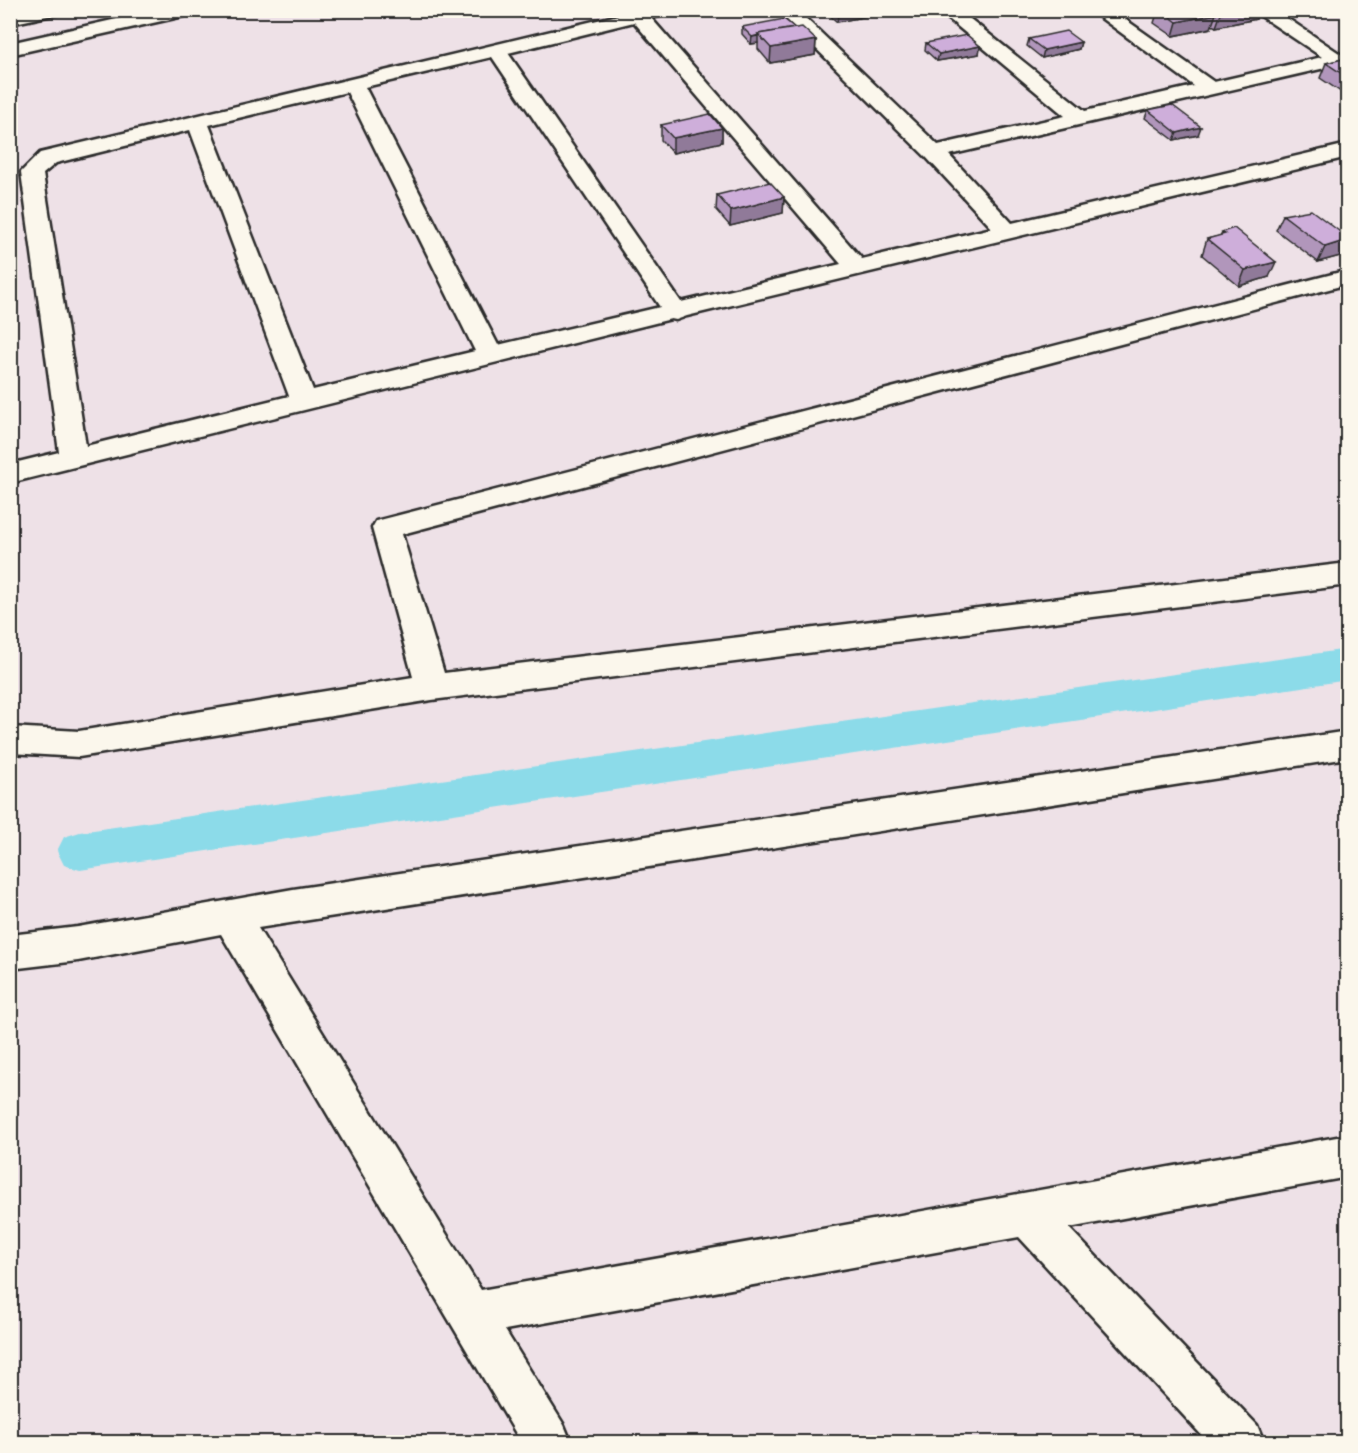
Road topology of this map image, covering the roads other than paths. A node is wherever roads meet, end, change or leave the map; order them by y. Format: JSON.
{"nodes":[{"id":1,"x":50,"y":10,"type":"edge"},
{"id":2,"x":184,"y":10,"type":"edge"},
{"id":3,"x":661,"y":10,"type":"edge"},
{"id":4,"x":786,"y":10,"type":"edge"},
{"id":5,"x":947,"y":10,"type":"edge"},
{"id":6,"x":1099,"y":10,"type":"edge"},
{"id":7,"x":1261,"y":10,"type":"edge"},
{"id":8,"x":636,"y":13,"type":"edge"},
{"id":9,"x":10,"y":19,"type":"edge"},
{"id":10,"x":10,"y":49,"type":"edge"},
{"id":11,"x":496,"y":49,"type":"junction"},
{"id":12,"x":353,"y":84,"type":"junction"},
{"id":13,"x":1210,"y":89,"type":"junction"},
{"id":14,"x":1082,"y":118,"type":"junction"},
{"id":15,"x":197,"y":122,"type":"junction"},
{"id":16,"x":1347,"y":150,"type":"edge"},
{"id":17,"x":934,"y":152,"type":"junction"},
{"id":18,"x":1008,"y":232,"type":"junction"},
{"id":19,"x":858,"y":269,"type":"junction"},
{"id":20,"x":1347,"y":277,"type":"edge"},
{"id":21,"x":676,"y":313,"type":"junction"},
{"id":22,"x":490,"y":355,"type":"junction"},
{"id":23,"x":304,"y":402,"type":"junction"},
{"id":24,"x":74,"y":458,"type":"junction"},
{"id":25,"x":10,"y":474,"type":"edge"},
{"id":26,"x":1347,"y":574,"type":"edge"},
{"id":27,"x":432,"y":687,"type":"junction"},
{"id":28,"x":10,"y":740,"type":"edge"},
{"id":29,"x":1347,"y":744,"type":"edge"},
{"id":30,"x":231,"y":917,"type":"junction"},
{"id":31,"x":10,"y":952,"type":"edge"},
{"id":32,"x":1347,"y":1156,"type":"edge"},
{"id":33,"x":1027,"y":1214,"type":"junction"},
{"id":34,"x":472,"y":1314,"type":"junction"},
{"id":35,"x":547,"y":1443,"type":"edge"},
{"id":36,"x":1240,"y":1443,"type":"edge"}],
"edges":[{"from":1,"to":9,"type":"street"},
{"from":2,"to":10,"type":"street"},
{"from":3,"to":8,"type":"street"},
{"from":4,"to":17,"type":"street"},
{"from":5,"to":14,"type":"street"},
{"from":6,"to":13,"type":"street"},
{"from":7,"to":13,"type":"street"},
{"from":8,"to":11,"type":"street"},
{"from":8,"to":19,"type":"street"},
{"from":11,"to":12,"type":"street"},
{"from":11,"to":21,"type":"street"},
{"from":12,"to":15,"type":"street"},
{"from":12,"to":22,"type":"street"},
{"from":13,"to":14,"type":"street"},
{"from":14,"to":17,"type":"street"},
{"from":15,"to":23,"type":"street"},
{"from":15,"to":24,"type":"street"},
{"from":16,"to":18,"type":"street"},
{"from":17,"to":18,"type":"street"},
{"from":18,"to":19,"type":"street"},
{"from":19,"to":21,"type":"street"},
{"from":20,"to":27,"type":"street"},
{"from":21,"to":22,"type":"street"},
{"from":22,"to":23,"type":"street"},
{"from":23,"to":24,"type":"street"},
{"from":24,"to":25,"type":"street"},
{"from":26,"to":27,"type":"street"},
{"from":27,"to":28,"type":"street"},
{"from":29,"to":30,"type":"street"},
{"from":30,"to":31,"type":"street"},
{"from":30,"to":34,"type":"street"},
{"from":32,"to":33,"type":"street"},
{"from":33,"to":34,"type":"street"},
{"from":33,"to":36,"type":"street"},
{"from":34,"to":35,"type":"street"}]}
